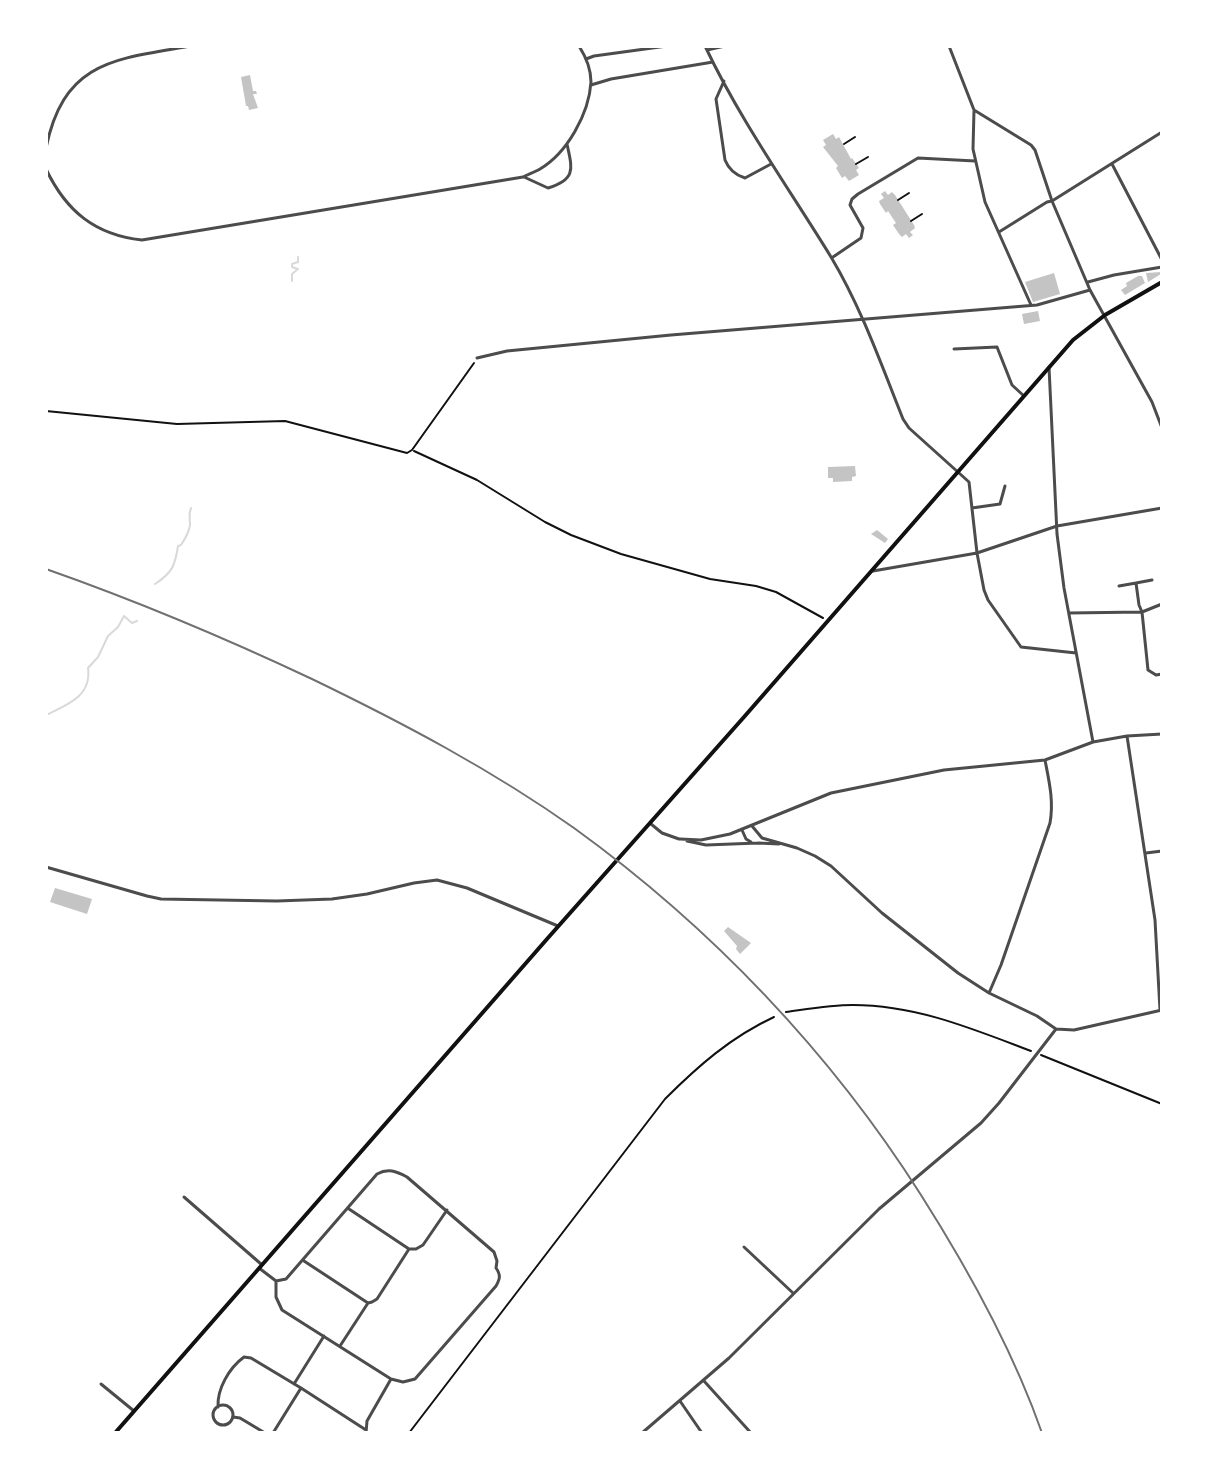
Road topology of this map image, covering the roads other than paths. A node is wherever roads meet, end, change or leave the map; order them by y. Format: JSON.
{"nodes":[{"id":1,"x":191,"y":46,"type":"edge"},
{"id":2,"x":579,"y":46,"type":"edge"},
{"id":3,"x":667,"y":46,"type":"edge"},
{"id":4,"x":725,"y":46,"type":"edge"},
{"id":5,"x":949,"y":46,"type":"edge"},
{"id":6,"x":706,"y":48,"type":"edge"},
{"id":7,"x":586,"y":59,"type":"junction"},
{"id":8,"x":713,"y":62,"type":"junction"},
{"id":9,"x":724,"y":81,"type":"junction"},
{"id":10,"x":591,"y":85,"type":"junction"},
{"id":11,"x":974,"y":110,"type":"junction"},
{"id":12,"x":1162,"y":132,"type":"edge"},
{"id":13,"x":567,"y":144,"type":"junction"},
{"id":14,"x":46,"y":147,"type":"edge"},
{"id":15,"x":975,"y":161,"type":"junction"},
{"id":16,"x":1111,"y":163,"type":"junction"},
{"id":17,"x":771,"y":164,"type":"junction"},
{"id":18,"x":46,"y":172,"type":"edge"},
{"id":19,"x":523,"y":177,"type":"junction"},
{"id":20,"x":1052,"y":201,"type":"junction"},
{"id":21,"x":999,"y":232,"type":"junction"},
{"id":22,"x":831,"y":258,"type":"junction"},
{"id":23,"x":1162,"y":260,"type":"edge"},
{"id":24,"x":1162,"y":267,"type":"edge"},
{"id":25,"x":1087,"y":282,"type":"junction"},
{"id":26,"x":1162,"y":282,"type":"edge"},
{"id":27,"x":1090,"y":290,"type":"junction"},
{"id":28,"x":1031,"y":305,"type":"junction"},
{"id":29,"x":1105,"y":315,"type":"junction"},
{"id":30,"x":863,"y":319,"type":"junction"},
{"id":31,"x":954,"y":349,"type":"dead end"},
{"id":32,"x":477,"y":358,"type":"road end"},
{"id":33,"x":1049,"y":367,"type":"junction"},
{"id":34,"x":1024,"y":396,"type":"junction"},
{"id":35,"x":1162,"y":407,"type":"edge"},
{"id":36,"x":1156,"y":410,"type":"junction"},
{"id":37,"x":1162,"y":428,"type":"edge"},
{"id":38,"x":957,"y":473,"type":"junction"},
{"id":39,"x":1005,"y":486,"type":"dead end"},
{"id":40,"x":972,"y":508,"type":"junction"},
{"id":41,"x":1162,"y":508,"type":"edge"},
{"id":42,"x":1057,"y":526,"type":"junction"},
{"id":43,"x":977,"y":553,"type":"junction"},
{"id":44,"x":871,"y":571,"type":"junction"},
{"id":45,"x":1152,"y":580,"type":"dead end"},
{"id":46,"x":1136,"y":583,"type":"junction"},
{"id":47,"x":1119,"y":586,"type":"dead end"},
{"id":48,"x":1162,"y":604,"type":"edge"},
{"id":49,"x":1142,"y":612,"type":"junction"},
{"id":50,"x":1069,"y":613,"type":"junction"},
{"id":51,"x":1076,"y":653,"type":"junction"},
{"id":52,"x":1162,"y":674,"type":"edge"},
{"id":53,"x":1162,"y":734,"type":"edge"},
{"id":54,"x":1127,"y":736,"type":"junction"},
{"id":55,"x":1093,"y":742,"type":"junction"},
{"id":56,"x":1045,"y":760,"type":"junction"},
{"id":57,"x":649,"y":822,"type":"junction"},
{"id":58,"x":752,"y":826,"type":"junction"},
{"id":59,"x":742,"y":830,"type":"junction"},
{"id":60,"x":680,"y":839,"type":"junction"},
{"id":61,"x":758,"y":843,"type":"junction"},
{"id":62,"x":782,"y":844,"type":"junction"},
{"id":63,"x":1162,"y":851,"type":"edge"},
{"id":64,"x":1145,"y":853,"type":"junction"},
{"id":65,"x":46,"y":867,"type":"edge"},
{"id":66,"x":558,"y":926,"type":"junction"},
{"id":67,"x":989,"y":993,"type":"junction"},
{"id":68,"x":1161,"y":1010,"type":"edge"},
{"id":69,"x":1056,"y":1029,"type":"junction"},
{"id":70,"x":184,"y":1197,"type":"dead end"},
{"id":71,"x":348,"y":1208,"type":"junction"},
{"id":72,"x":447,"y":1210,"type":"junction"},
{"id":73,"x":744,"y":1247,"type":"dead end"},
{"id":74,"x":409,"y":1249,"type":"junction"},
{"id":75,"x":303,"y":1260,"type":"junction"},
{"id":76,"x":260,"y":1266,"type":"junction"},
{"id":77,"x":276,"y":1281,"type":"junction"},
{"id":78,"x":793,"y":1293,"type":"junction"},
{"id":79,"x":368,"y":1303,"type":"junction"},
{"id":80,"x":324,"y":1336,"type":"junction"},
{"id":81,"x":340,"y":1346,"type":"junction"},
{"id":82,"x":391,"y":1379,"type":"junction"},
{"id":83,"x":704,"y":1381,"type":"junction"},
{"id":84,"x":101,"y":1384,"type":"dead end"},
{"id":85,"x":294,"y":1384,"type":"junction"},
{"id":86,"x":301,"y":1388,"type":"junction"},
{"id":87,"x":680,"y":1401,"type":"junction"},
{"id":88,"x":218,"y":1407,"type":"junction"},
{"id":89,"x":134,"y":1411,"type":"junction"},
{"id":90,"x":233,"y":1417,"type":"junction"},
{"id":91,"x":366,"y":1431,"type":"edge"},
{"id":92,"x":115,"y":1433,"type":"edge"},
{"id":93,"x":265,"y":1433,"type":"edge"},
{"id":94,"x":273,"y":1433,"type":"edge"},
{"id":95,"x":642,"y":1433,"type":"edge"},
{"id":96,"x":702,"y":1433,"type":"edge"},
{"id":97,"x":751,"y":1433,"type":"edge"}],
"edges":[{"from":1,"to":14,"type":"street"},
{"from":2,"to":7,"type":"street"},
{"from":3,"to":7,"type":"street"},
{"from":4,"to":6,"type":"street"},
{"from":5,"to":11,"type":"street"},
{"from":6,"to":8,"type":"street"},
{"from":7,"to":10,"type":"street"},
{"from":8,"to":9,"type":"street"},
{"from":8,"to":10,"type":"street"},
{"from":9,"to":17,"type":"street"},
{"from":9,"to":17,"type":"street"},
{"from":10,"to":13,"type":"street"},
{"from":11,"to":15,"type":"street"},
{"from":11,"to":20,"type":"street"},
{"from":12,"to":16,"type":"street"},
{"from":13,"to":19,"type":"street"},
{"from":13,"to":19,"type":"street"},
{"from":15,"to":21,"type":"street"},
{"from":15,"to":22,"type":"street"},
{"from":16,"to":20,"type":"street"},
{"from":16,"to":23,"type":"street"},
{"from":17,"to":22,"type":"street"},
{"from":18,"to":19,"type":"street"},
{"from":20,"to":21,"type":"street"},
{"from":20,"to":25,"type":"street"},
{"from":21,"to":28,"type":"street"},
{"from":22,"to":30,"type":"street"},
{"from":24,"to":25,"type":"street"},
{"from":25,"to":27,"type":"street"},
{"from":26,"to":29,"type":"main road"},
{"from":27,"to":28,"type":"street"},
{"from":27,"to":29,"type":"street"},
{"from":28,"to":30,"type":"street"},
{"from":29,"to":33,"type":"main road"},
{"from":29,"to":36,"type":"street"},
{"from":30,"to":32,"type":"street"},
{"from":30,"to":38,"type":"street"},
{"from":31,"to":34,"type":"street"},
{"from":33,"to":34,"type":"main road"},
{"from":33,"to":42,"type":"street"},
{"from":34,"to":38,"type":"main road"},
{"from":35,"to":36,"type":"street"},
{"from":36,"to":37,"type":"street"},
{"from":38,"to":40,"type":"street"},
{"from":38,"to":44,"type":"main road"},
{"from":39,"to":40,"type":"street"},
{"from":40,"to":43,"type":"street"},
{"from":41,"to":42,"type":"street"},
{"from":42,"to":43,"type":"street"},
{"from":42,"to":50,"type":"street"},
{"from":43,"to":44,"type":"street"},
{"from":43,"to":51,"type":"street"},
{"from":44,"to":57,"type":"main road"},
{"from":45,"to":46,"type":"street"},
{"from":46,"to":47,"type":"street"},
{"from":46,"to":49,"type":"street"},
{"from":48,"to":49,"type":"street"},
{"from":49,"to":50,"type":"street"},
{"from":49,"to":52,"type":"street"},
{"from":50,"to":51,"type":"street"},
{"from":51,"to":55,"type":"street"},
{"from":53,"to":54,"type":"street"},
{"from":54,"to":55,"type":"street"},
{"from":54,"to":64,"type":"street"},
{"from":55,"to":56,"type":"street"},
{"from":56,"to":58,"type":"street"},
{"from":56,"to":67,"type":"street"},
{"from":57,"to":60,"type":"street"},
{"from":57,"to":66,"type":"main road"},
{"from":58,"to":59,"type":"street"},
{"from":58,"to":62,"type":"street"},
{"from":59,"to":60,"type":"street"},
{"from":59,"to":61,"type":"street"},
{"from":60,"to":61,"type":"street"},
{"from":61,"to":62,"type":"street"},
{"from":62,"to":67,"type":"street"},
{"from":63,"to":64,"type":"street"},
{"from":64,"to":68,"type":"street"},
{"from":65,"to":66,"type":"street"},
{"from":66,"to":76,"type":"main road"},
{"from":67,"to":69,"type":"street"},
{"from":68,"to":69,"type":"street"},
{"from":69,"to":78,"type":"street"},
{"from":70,"to":76,"type":"street"},
{"from":71,"to":72,"type":"street"},
{"from":71,"to":74,"type":"street"},
{"from":71,"to":75,"type":"street"},
{"from":72,"to":74,"type":"street"},
{"from":72,"to":82,"type":"street"},
{"from":73,"to":78,"type":"street"},
{"from":74,"to":79,"type":"street"},
{"from":75,"to":77,"type":"street"},
{"from":75,"to":79,"type":"street"},
{"from":76,"to":77,"type":"street"},
{"from":76,"to":89,"type":"main road"},
{"from":77,"to":80,"type":"street"},
{"from":78,"to":83,"type":"street"},
{"from":79,"to":81,"type":"street"},
{"from":80,"to":81,"type":"street"},
{"from":80,"to":85,"type":"street"},
{"from":81,"to":82,"type":"street"},
{"from":82,"to":91,"type":"street"},
{"from":83,"to":87,"type":"street"},
{"from":83,"to":97,"type":"street"},
{"from":84,"to":89,"type":"street"},
{"from":85,"to":86,"type":"street"},
{"from":85,"to":88,"type":"street"},
{"from":86,"to":91,"type":"street"},
{"from":86,"to":94,"type":"street"},
{"from":87,"to":95,"type":"street"},
{"from":87,"to":96,"type":"street"},
{"from":88,"to":90,"type":"street"},
{"from":88,"to":90,"type":"street"},
{"from":89,"to":92,"type":"main road"},
{"from":90,"to":93,"type":"street"}]}
